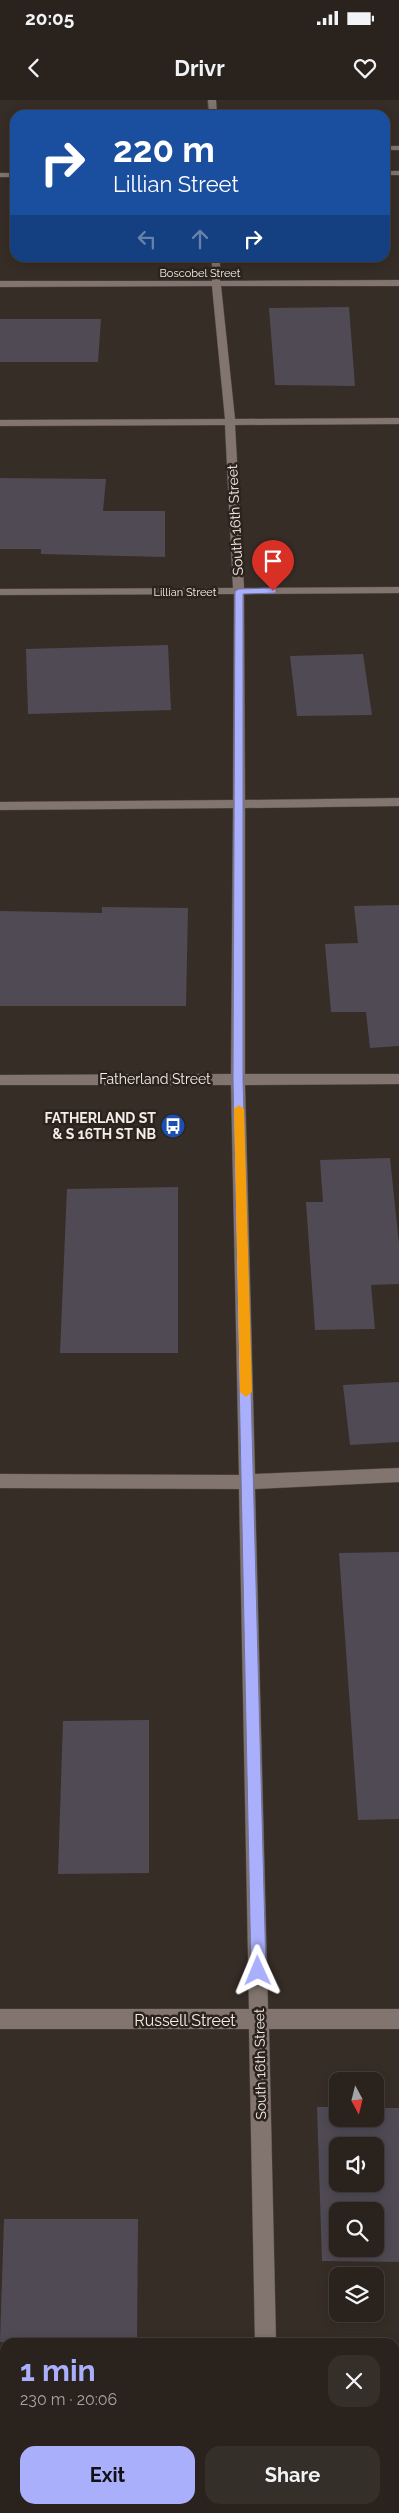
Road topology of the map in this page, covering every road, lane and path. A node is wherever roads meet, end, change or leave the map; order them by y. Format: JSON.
{"nodes":[{"id":1,"x":216,"y":262,"type":"edge"},
{"id":2,"x":399,"y":283,"type":"edge"},
{"id":3,"x":0,"y":284,"type":"edge"},
{"id":4,"x":216,"y":285,"type":"junction"},
{"id":5,"x":399,"y":421,"type":"edge"},
{"id":6,"x":230,"y":422,"type":"junction"},
{"id":7,"x":0,"y":423,"type":"edge"},
{"id":8,"x":399,"y":590,"type":"edge"},
{"id":9,"x":239,"y":591,"type":"junction"},
{"id":10,"x":0,"y":592,"type":"edge"},
{"id":11,"x":399,"y":802,"type":"edge"},
{"id":12,"x":239,"y":803,"type":"junction"},
{"id":13,"x":0,"y":806,"type":"edge"},
{"id":14,"x":238,"y":1079,"type":"junction"},
{"id":15,"x":399,"y":1079,"type":"edge"},
{"id":16,"x":0,"y":1080,"type":"edge"},
{"id":17,"x":399,"y":1475,"type":"edge"},
{"id":18,"x":0,"y":1481,"type":"edge"},
{"id":19,"x":248,"y":1482,"type":"junction"},
{"id":20,"x":0,"y":2019,"type":"edge"},
{"id":21,"x":399,"y":2019,"type":"edge"},
{"id":22,"x":259,"y":2020,"type":"junction"},
{"id":23,"x":266,"y":2338,"type":"edge"}],
"edges":[{"from":1,"to":4,"type":"street","name":"South 16th Street"},
{"from":2,"to":4,"type":"street","name":"Boscobel Street"},
{"from":3,"to":4,"type":"street","name":"Boscobel Street"},
{"from":4,"to":6,"type":"street","name":"South 16th Street"},
{"from":5,"to":6,"type":"street"},
{"from":6,"to":7,"type":"street"},
{"from":6,"to":9,"type":"street","name":"South 16th Street"},
{"from":8,"to":9,"type":"street","name":"Lillian Street"},
{"from":9,"to":10,"type":"street","name":"Lillian Street"},
{"from":9,"to":12,"type":"street","name":"South 16th Street"},
{"from":11,"to":12,"type":"street"},
{"from":12,"to":13,"type":"street"},
{"from":12,"to":14,"type":"street","name":"South 16th Street"},
{"from":14,"to":15,"type":"street","name":"Fatherland Street"},
{"from":14,"to":16,"type":"street","name":"Fatherland Street"},
{"from":14,"to":19,"type":"street","name":"South 16th Street"},
{"from":17,"to":19,"type":"street"},
{"from":18,"to":19,"type":"street"},
{"from":19,"to":22,"type":"street","name":"South 16th Street"},
{"from":20,"to":22,"type":"street","name":"Russell Street"},
{"from":21,"to":22,"type":"street","name":"Russell Street"},
{"from":22,"to":23,"type":"street","name":"South 16th Street"}]}
